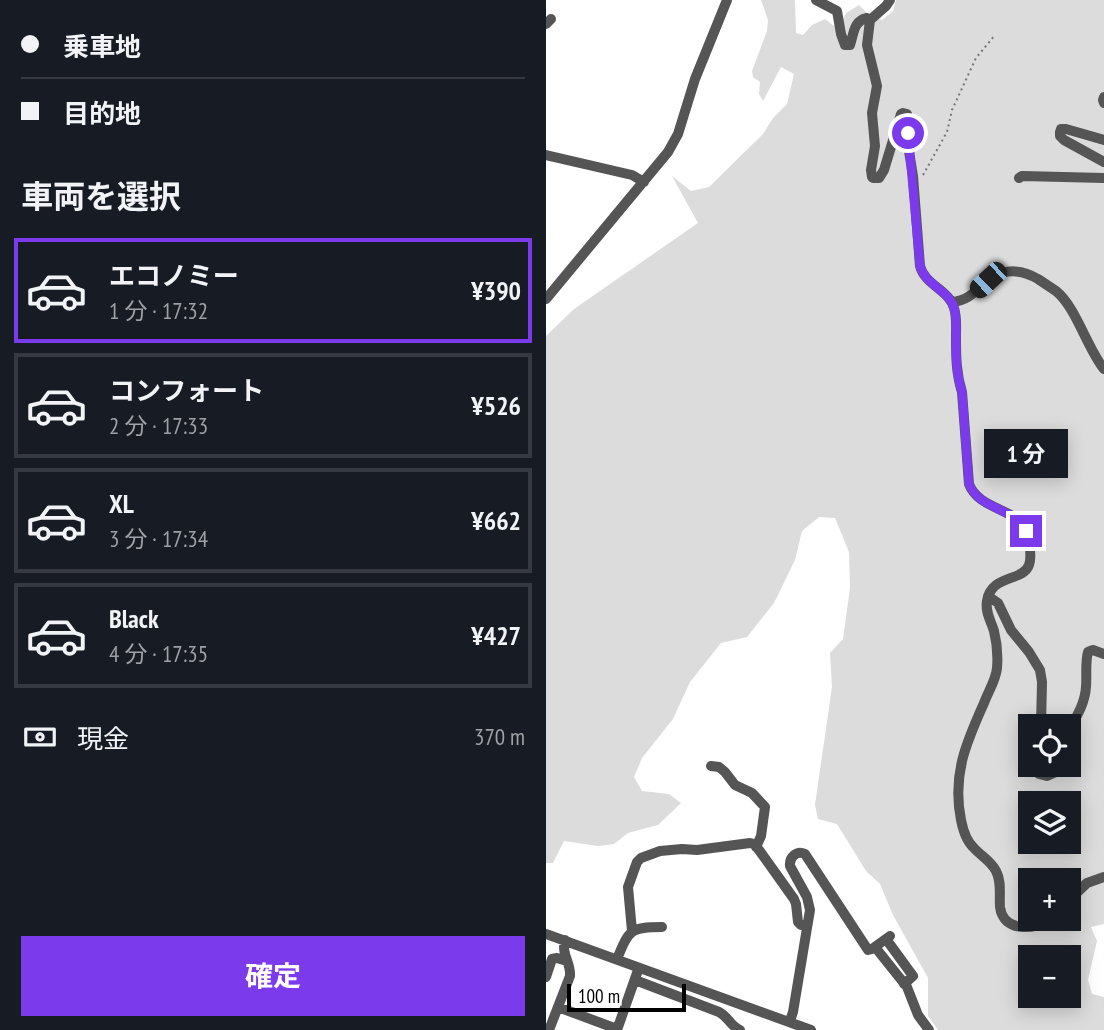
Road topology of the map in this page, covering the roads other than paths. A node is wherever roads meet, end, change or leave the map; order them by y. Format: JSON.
{"nodes":[{"id":1,"x":727,"y":0,"type":"edge"},
{"id":2,"x":816,"y":0,"type":"edge"},
{"id":3,"x":890,"y":0,"type":"edge"},
{"id":4,"x":870,"y":20,"type":"junction"},
{"id":5,"x":1104,"y":97,"type":"edge"},
{"id":6,"x":1104,"y":103,"type":"edge"},
{"id":7,"x":1104,"y":141,"type":"edge"},
{"id":8,"x":546,"y":155,"type":"edge"},
{"id":9,"x":1104,"y":162,"type":"edge"},
{"id":10,"x":1019,"y":178,"type":"dead end"},
{"id":11,"x":1104,"y":178,"type":"edge"},
{"id":12,"x":644,"y":182,"type":"junction"},
{"id":13,"x":546,"y":299,"type":"edge"},
{"id":14,"x":952,"y":302,"type":"junction"},
{"id":15,"x":1104,"y":369,"type":"edge"},
{"id":16,"x":988,"y":596,"type":"junction"},
{"id":17,"x":1104,"y":654,"type":"edge"},
{"id":18,"x":1041,"y":714,"type":"edge"},
{"id":19,"x":1078,"y":714,"type":"edge"},
{"id":20,"x":711,"y":766,"type":"dead end"},
{"id":21,"x":756,"y":847,"type":"junction"},
{"id":22,"x":1104,"y":877,"type":"edge"},
{"id":23,"x":1081,"y":887,"type":"edge"},
{"id":24,"x":807,"y":925,"type":"junction"},
{"id":25,"x":1018,"y":926,"type":"edge"},
{"id":26,"x":662,"y":927,"type":"dead end"},
{"id":27,"x":632,"y":931,"type":"junction"},
{"id":28,"x":546,"y":934,"type":"edge"},
{"id":29,"x":565,"y":940,"type":"junction"},
{"id":30,"x":875,"y":947,"type":"junction"},
{"id":31,"x":617,"y":959,"type":"junction"},
{"id":32,"x":567,"y":961,"type":"junction"},
{"id":33,"x":640,"y":967,"type":"junction"},
{"id":34,"x":546,"y":977,"type":"edge"},
{"id":35,"x":635,"y":980,"type":"junction"},
{"id":36,"x":904,"y":984,"type":"junction"},
{"id":37,"x":558,"y":1007,"type":"junction"},
{"id":38,"x":778,"y":1017,"type":"junction"},
{"id":39,"x":790,"y":1021,"type":"junction"},
{"id":40,"x":617,"y":1029,"type":"edge"},
{"id":41,"x":549,"y":1030,"type":"edge"},
{"id":42,"x":740,"y":1030,"type":"edge"},
{"id":43,"x":773,"y":1030,"type":"edge"},
{"id":44,"x":811,"y":1030,"type":"edge"},
{"id":45,"x":929,"y":1030,"type":"edge"}],
"edges":[{"from":1,"to":12,"type":"street"},
{"from":2,"to":4,"type":"street"},
{"from":3,"to":4,"type":"street"},
{"from":4,"to":14,"type":"street"},
{"from":5,"to":6,"type":"street"},
{"from":7,"to":9,"type":"street"},
{"from":8,"to":12,"type":"street"},
{"from":10,"to":11,"type":"street"},
{"from":12,"to":13,"type":"street"},
{"from":14,"to":15,"type":"street"},
{"from":14,"to":16,"type":"street"},
{"from":16,"to":18,"type":"street"},
{"from":16,"to":25,"type":"street"},
{"from":17,"to":19,"type":"street"},
{"from":20,"to":21,"type":"street"},
{"from":21,"to":24,"type":"street"},
{"from":21,"to":27,"type":"street"},
{"from":22,"to":23,"type":"street"},
{"from":24,"to":30,"type":"street"},
{"from":24,"to":39,"type":"street"},
{"from":26,"to":27,"type":"street"},
{"from":27,"to":31,"type":"street"},
{"from":28,"to":29,"type":"street"},
{"from":29,"to":31,"type":"street"},
{"from":29,"to":32,"type":"street"},
{"from":30,"to":36,"type":"street"},
{"from":30,"to":36,"type":"street"},
{"from":31,"to":33,"type":"street"},
{"from":32,"to":34,"type":"street"},
{"from":32,"to":37,"type":"street"},
{"from":33,"to":35,"type":"street"},
{"from":33,"to":38,"type":"street"},
{"from":35,"to":40,"type":"street"},
{"from":35,"to":42,"type":"street"},
{"from":36,"to":45,"type":"street"},
{"from":37,"to":40,"type":"street"},
{"from":37,"to":41,"type":"street"},
{"from":38,"to":39,"type":"street"},
{"from":38,"to":43,"type":"street"},
{"from":39,"to":44,"type":"street"}]}
